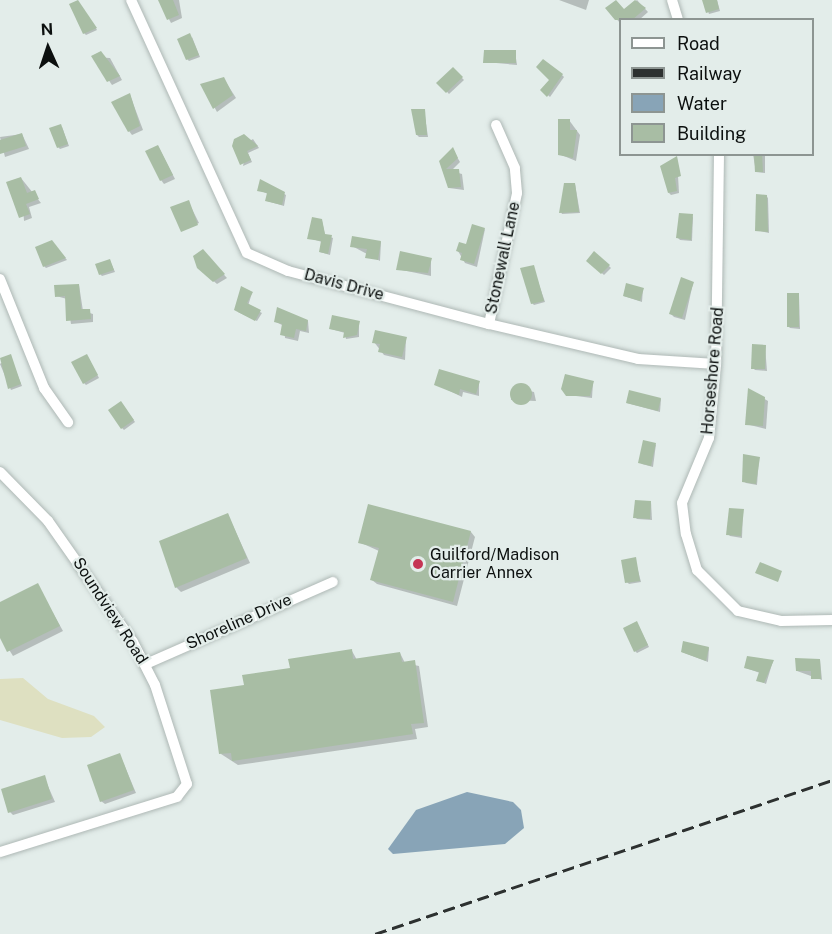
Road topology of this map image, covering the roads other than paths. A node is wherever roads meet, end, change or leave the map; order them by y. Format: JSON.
{"nodes":[{"id":1,"x":131,"y":0,"type":"edge"},
{"id":2,"x":672,"y":0,"type":"edge"},
{"id":3,"x":677,"y":18,"type":"edge"},
{"id":4,"x":496,"y":125,"type":"dead end"},
{"id":5,"x":720,"y":156,"type":"edge"},
{"id":6,"x":0,"y":279,"type":"edge"},
{"id":7,"x":489,"y":324,"type":"junction"},
{"id":8,"x":716,"y":364,"type":"junction"},
{"id":9,"x":68,"y":422,"type":"dead end"},
{"id":10,"x":0,"y":472,"type":"edge"},
{"id":11,"x":333,"y":582,"type":"dead end"},
{"id":12,"x":832,"y":620,"type":"edge"},
{"id":13,"x":146,"y":664,"type":"junction"},
{"id":14,"x":0,"y":852,"type":"edge"}],
"edges":[{"from":1,"to":7,"type":"street","name":"Davis Drive"},
{"from":2,"to":3,"type":"street"},
{"from":4,"to":7,"type":"street","name":"Stonewall Lane"},
{"from":5,"to":8,"type":"street","name":"Horseshore Road"},
{"from":6,"to":9,"type":"street"},
{"from":7,"to":8,"type":"street","name":"Davis Drive"},
{"from":8,"to":12,"type":"street","name":"Horseshore Road"},
{"from":10,"to":13,"type":"street","name":"Soundview Road"},
{"from":11,"to":13,"type":"street","name":"Shoreline Drive"},
{"from":13,"to":14,"type":"street","name":"Soundview Road"}]}
